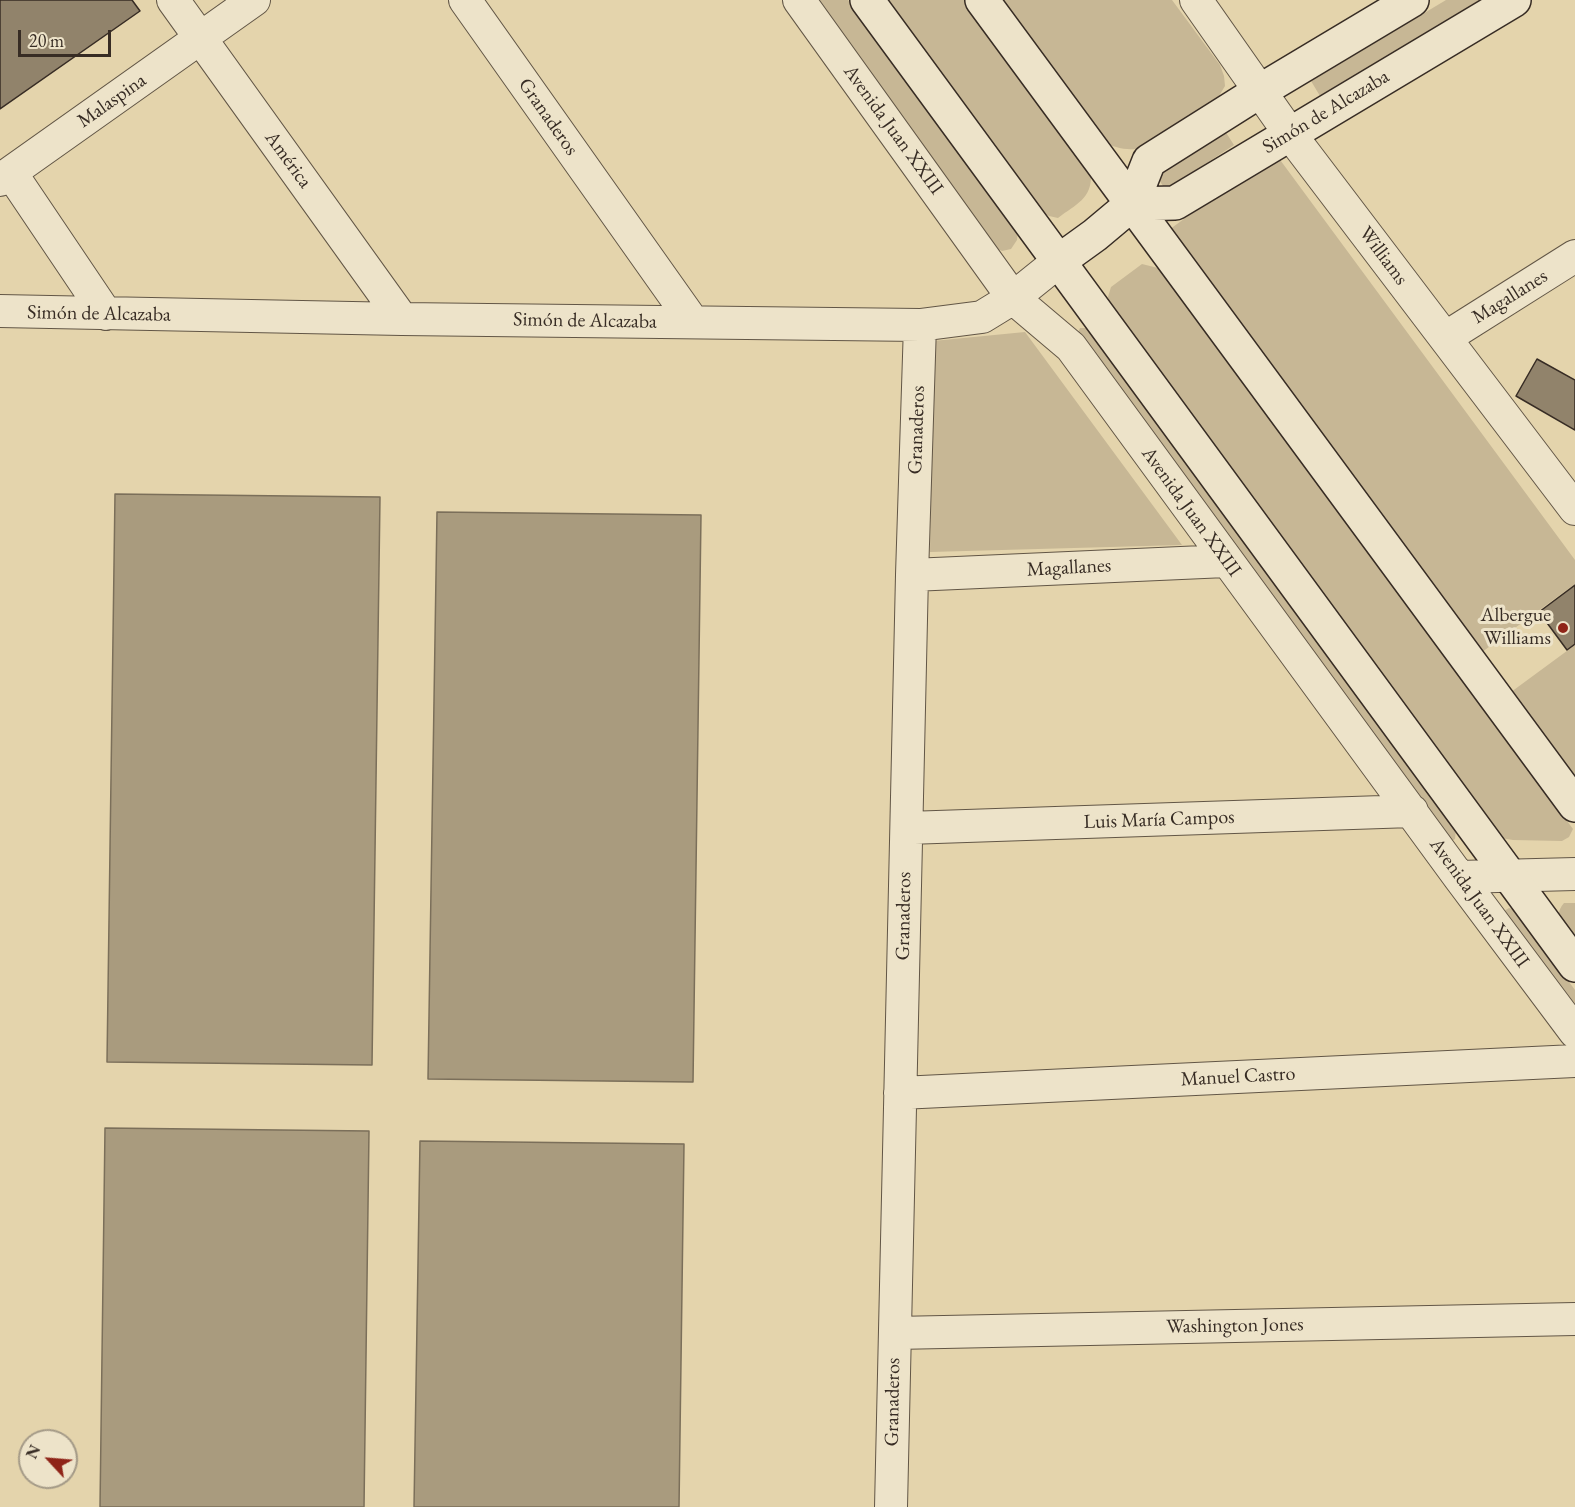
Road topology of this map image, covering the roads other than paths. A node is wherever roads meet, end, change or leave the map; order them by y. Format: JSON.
{"nodes":[{"id":1,"x":173,"y":0,"type":"edge"},
{"id":2,"x":254,"y":0,"type":"edge"},
{"id":3,"x":465,"y":0,"type":"edge"},
{"id":4,"x":799,"y":0,"type":"edge"},
{"id":5,"x":867,"y":0,"type":"edge"},
{"id":6,"x":982,"y":0,"type":"edge"},
{"id":7,"x":1196,"y":0,"type":"edge"},
{"id":8,"x":1412,"y":0,"type":"edge"},
{"id":9,"x":1514,"y":0,"type":"edge"},
{"id":10,"x":200,"y":38,"type":"junction"},
{"id":11,"x":1260,"y":90,"type":"junction"},
{"id":12,"x":1290,"y":134,"type":"junction"},
{"id":13,"x":5,"y":176,"type":"edge"},
{"id":14,"x":1132,"y":204,"type":"junction"},
{"id":15,"x":1575,"y":256,"type":"edge"},
{"id":16,"x":1059,"y":261,"type":"junction"},
{"id":17,"x":1013,"y":298,"type":"junction"},
{"id":18,"x":0,"y":311,"type":"edge"},
{"id":19,"x":106,"y":314,"type":"junction"},
{"id":20,"x":402,"y":319,"type":"junction"},
{"id":21,"x":693,"y":322,"type":"junction"},
{"id":22,"x":920,"y":325,"type":"junction"},
{"id":23,"x":1445,"y":338,"type":"junction"},
{"id":24,"x":1575,"y":509,"type":"edge"},
{"id":25,"x":1226,"y":561,"type":"junction"},
{"id":26,"x":912,"y":575,"type":"junction"},
{"id":27,"x":1575,"y":805,"type":"edge"},
{"id":28,"x":1412,"y":811,"type":"junction"},
{"id":29,"x":907,"y":828,"type":"junction"},
{"id":30,"x":1575,"y":874,"type":"edge"},
{"id":31,"x":1509,"y":875,"type":"junction"},
{"id":32,"x":1459,"y":877,"type":"junction"},
{"id":33,"x":1575,"y":965,"type":"edge"},
{"id":34,"x":1575,"y":1032,"type":"edge"},
{"id":35,"x":1575,"y":1060,"type":"edge"},
{"id":36,"x":900,"y":1093,"type":"junction"},
{"id":37,"x":1575,"y":1318,"type":"edge"},
{"id":38,"x":895,"y":1333,"type":"junction"},
{"id":39,"x":891,"y":1507,"type":"edge"}],
"edges":[{"from":1,"to":10,"type":"street","name":"América"},
{"from":2,"to":10,"type":"street","name":"Malaspina"},
{"from":3,"to":21,"type":"street","name":"Granaderos"},
{"from":4,"to":17,"type":"street","name":"Avenida Juan XXIII"},
{"from":5,"to":16,"type":"street","name":"Avenida Juan XXIII"},
{"from":6,"to":14,"type":"street"},
{"from":7,"to":11,"type":"street","name":"Williams"},
{"from":8,"to":11,"type":"street","name":"Simón de Alcazaba"},
{"from":9,"to":12,"type":"street","name":"Simón de Alcazaba"},
{"from":10,"to":13,"type":"street","name":"Malaspina"},
{"from":10,"to":20,"type":"street","name":"América"},
{"from":11,"to":12,"type":"street","name":"Williams"},
{"from":11,"to":14,"type":"street","name":"Simón de Alcazaba"},
{"from":12,"to":14,"type":"street","name":"Simón de Alcazaba"},
{"from":12,"to":23,"type":"street","name":"Williams"},
{"from":13,"to":19,"type":"street"},
{"from":14,"to":16,"type":"street","name":"Simón de Alcazaba"},
{"from":14,"to":27,"type":"street"},
{"from":15,"to":23,"type":"street","name":"Magallanes"},
{"from":16,"to":17,"type":"street","name":"Simón de Alcazaba"},
{"from":16,"to":31,"type":"street","name":"Avenida Juan XXIII"},
{"from":17,"to":22,"type":"street","name":"Simón de Alcazaba"},
{"from":17,"to":25,"type":"street","name":"Avenida Juan XXIII"},
{"from":18,"to":19,"type":"street","name":"Simón de Alcazaba"},
{"from":19,"to":20,"type":"street","name":"Simón de Alcazaba"},
{"from":20,"to":21,"type":"street","name":"Simón de Alcazaba"},
{"from":21,"to":22,"type":"street","name":"Simón de Alcazaba"},
{"from":22,"to":26,"type":"street","name":"Granaderos"},
{"from":23,"to":24,"type":"street","name":"Williams"},
{"from":25,"to":26,"type":"street","name":"Magallanes"},
{"from":25,"to":28,"type":"street","name":"Avenida Juan XXIII"},
{"from":26,"to":29,"type":"street","name":"Granaderos"},
{"from":28,"to":29,"type":"street","name":"Luis María Campos"},
{"from":28,"to":32,"type":"street","name":"Avenida Juan XXIII"},
{"from":29,"to":36,"type":"street","name":"Granaderos"},
{"from":30,"to":31,"type":"street"},
{"from":31,"to":32,"type":"street"},
{"from":31,"to":33,"type":"street","name":"Avenida Juan XXIII"},
{"from":32,"to":34,"type":"street","name":"Avenida Juan XXIII"},
{"from":35,"to":36,"type":"street","name":"Manuel Castro"},
{"from":36,"to":38,"type":"street","name":"Granaderos"},
{"from":37,"to":38,"type":"street","name":"Washington Jones"},
{"from":38,"to":39,"type":"street","name":"Granaderos"}]}
